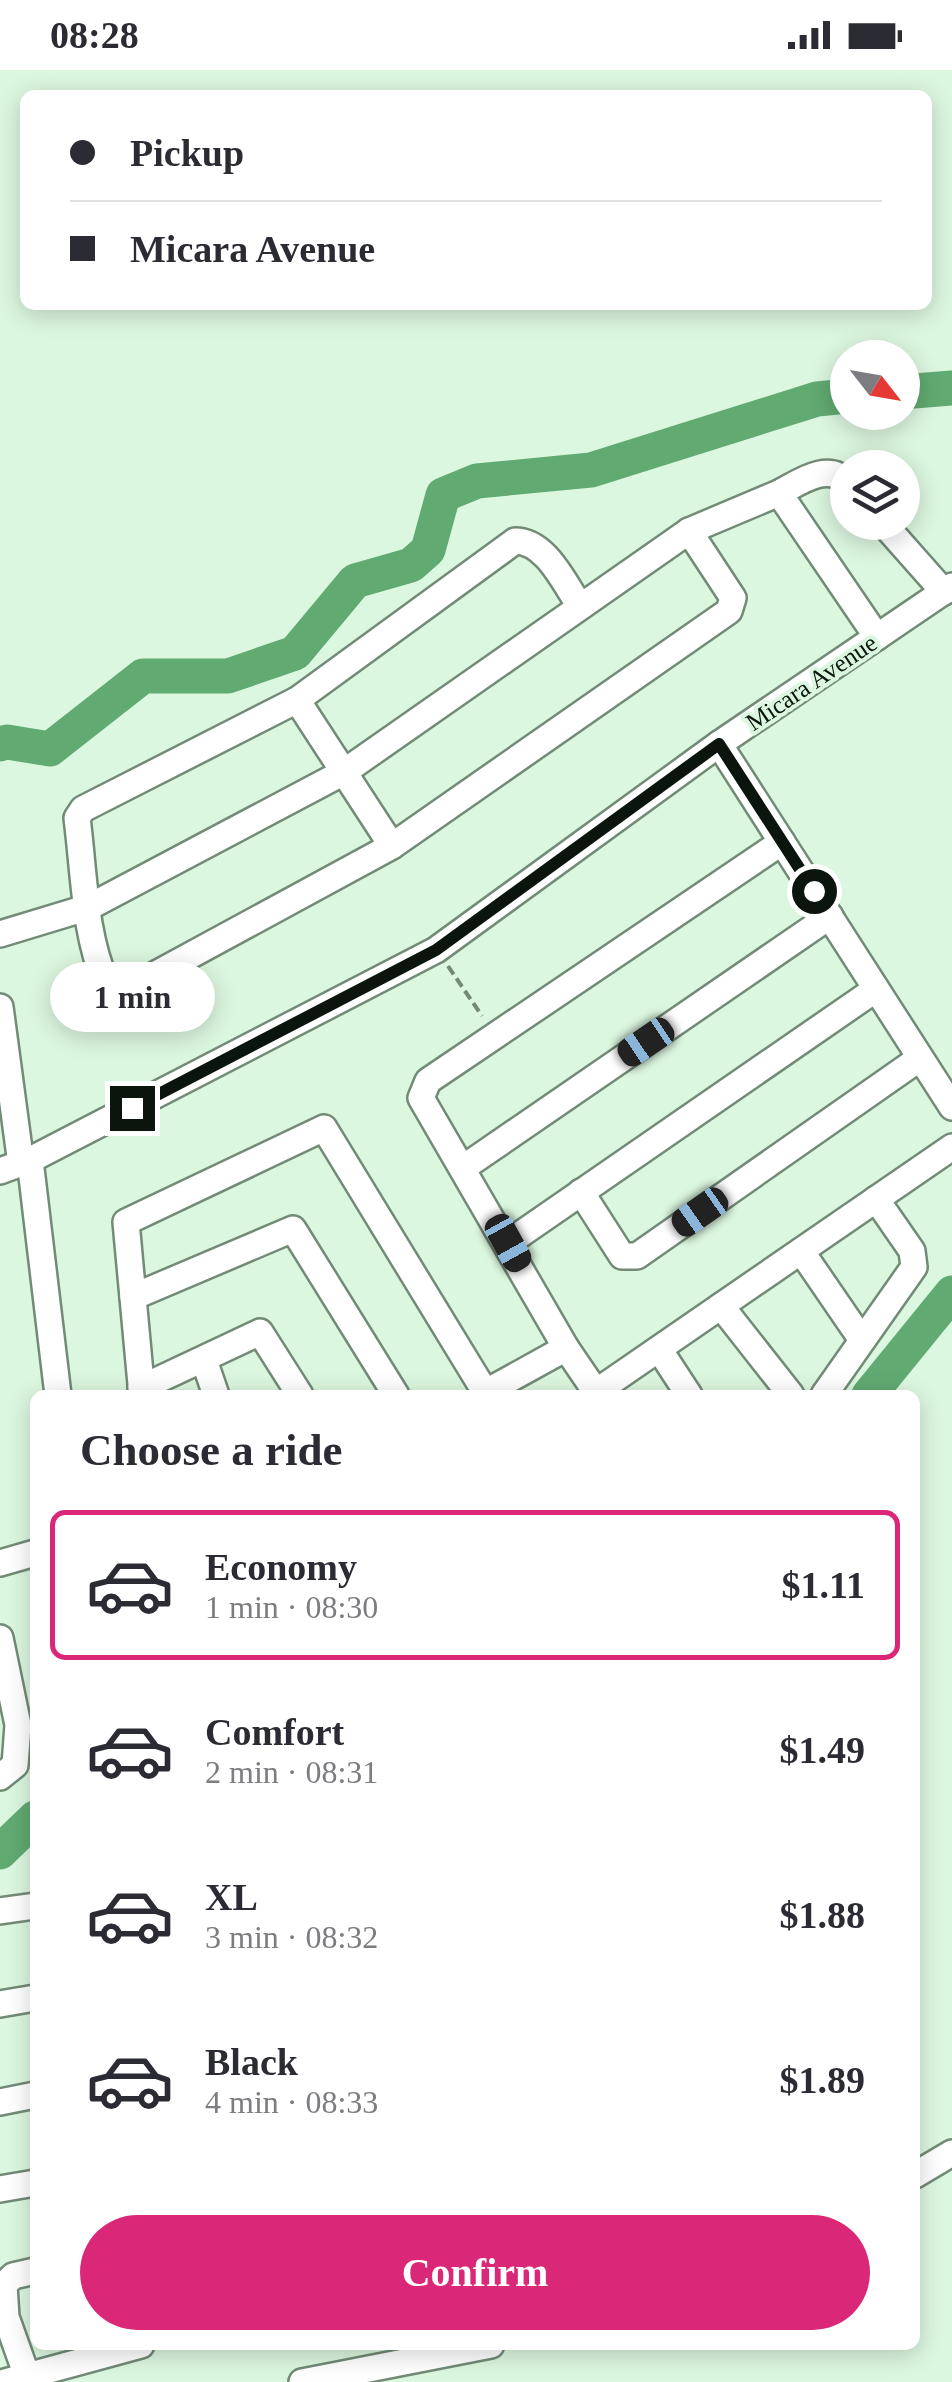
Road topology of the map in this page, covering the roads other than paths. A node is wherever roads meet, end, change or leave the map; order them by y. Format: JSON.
{"nodes":[{"id":1,"x":830,"y":474,"type":"edge"},
{"id":2,"x":779,"y":493,"type":"junction"},
{"id":3,"x":688,"y":531,"type":"junction"},
{"id":4,"x":900,"y":540,"type":"edge"},
{"id":5,"x":948,"y":589,"type":"edge"},
{"id":6,"x":580,"y":606,"type":"junction"},
{"id":7,"x":877,"y":637,"type":"junction"},
{"id":8,"x":297,"y":700,"type":"junction"},
{"id":9,"x":719,"y":744,"type":"junction"},
{"id":10,"x":344,"y":772,"type":"junction"},
{"id":11,"x":782,"y":842,"type":"junction"},
{"id":12,"x":392,"y":846,"type":"junction"},
{"id":13,"x":89,"y":908,"type":"junction"},
{"id":14,"x":830,"y":916,"type":"junction"},
{"id":15,"x":0,"y":934,"type":"edge"},
{"id":16,"x":876,"y":988,"type":"junction"},
{"id":17,"x":0,"y":1007,"type":"edge"},
{"id":18,"x":920,"y":1058,"type":"junction"},
{"id":19,"x":952,"y":1108,"type":"edge"},
{"id":20,"x":952,"y":1147,"type":"edge"},
{"id":21,"x":17,"y":1165,"type":"edge"},
{"id":22,"x":463,"y":1168,"type":"junction"},
{"id":23,"x":581,"y":1192,"type":"junction"},
{"id":24,"x":876,"y":1199,"type":"junction"},
{"id":25,"x":508,"y":1243,"type":"junction"},
{"id":26,"x":801,"y":1250,"type":"junction"},
{"id":27,"x":133,"y":1297,"type":"junction"},
{"id":28,"x":721,"y":1306,"type":"junction"},
{"id":29,"x":862,"y":1340,"type":"junction"},
{"id":30,"x":566,"y":1348,"type":"junction"},
{"id":31,"x":659,"y":1349,"type":"junction"},
{"id":32,"x":204,"y":1360,"type":"junction"},
{"id":33,"x":57,"y":1390,"type":"edge"},
{"id":34,"x":142,"y":1390,"type":"edge"},
{"id":35,"x":144,"y":1390,"type":"edge"},
{"id":36,"x":214,"y":1390,"type":"edge"},
{"id":37,"x":297,"y":1390,"type":"edge"},
{"id":38,"x":393,"y":1390,"type":"edge"},
{"id":39,"x":483,"y":1390,"type":"edge"},
{"id":40,"x":492,"y":1390,"type":"edge"},
{"id":41,"x":595,"y":1390,"type":"edge"},
{"id":42,"x":599,"y":1390,"type":"edge"},
{"id":43,"x":686,"y":1390,"type":"edge"},
{"id":44,"x":787,"y":1390,"type":"edge"},
{"id":45,"x":827,"y":1390,"type":"edge"},
{"id":46,"x":30,"y":1554,"type":"edge"},
{"id":47,"x":0,"y":1562,"type":"edge"},
{"id":48,"x":1,"y":1644,"type":"edge"},
{"id":49,"x":9,"y":1725,"type":"edge"},
{"id":50,"x":0,"y":1777,"type":"edge"},
{"id":51,"x":30,"y":1907,"type":"edge"},
{"id":52,"x":0,"y":1911,"type":"edge"},
{"id":53,"x":30,"y":1999,"type":"edge"},
{"id":54,"x":0,"y":2004,"type":"edge"},
{"id":55,"x":30,"y":2096,"type":"edge"},
{"id":56,"x":0,"y":2102,"type":"edge"},
{"id":57,"x":952,"y":2153,"type":"edge"},
{"id":58,"x":920,"y":2172,"type":"edge"},
{"id":59,"x":30,"y":2185,"type":"edge"},
{"id":60,"x":0,"y":2189,"type":"edge"},
{"id":61,"x":30,"y":2273,"type":"edge"},
{"id":62,"x":123,"y":2350,"type":"edge"},
{"id":63,"x":465,"y":2350,"type":"edge"},
{"id":64,"x":16,"y":2379,"type":"edge"},
{"id":65,"x":302,"y":2382,"type":"edge"}],
"edges":[{"from":1,"to":2,"type":"street"},
{"from":2,"to":3,"type":"street"},
{"from":2,"to":7,"type":"street"},
{"from":3,"to":6,"type":"street"},
{"from":3,"to":12,"type":"street"},
{"from":4,"to":5,"type":"street"},
{"from":5,"to":7,"type":"street","name":"Micara Avenue"},
{"from":6,"to":8,"type":"street"},
{"from":6,"to":10,"type":"street"},
{"from":7,"to":9,"type":"street","name":"Micara Avenue"},
{"from":8,"to":10,"type":"street"},
{"from":8,"to":13,"type":"street"},
{"from":9,"to":11,"type":"street"},
{"from":9,"to":21,"type":"street","name":"Micara Avenue"},
{"from":10,"to":12,"type":"street"},
{"from":10,"to":13,"type":"street"},
{"from":11,"to":14,"type":"street"},
{"from":11,"to":22,"type":"street"},
{"from":12,"to":13,"type":"street"},
{"from":13,"to":15,"type":"street"},
{"from":14,"to":16,"type":"street"},
{"from":14,"to":22,"type":"street"},
{"from":16,"to":18,"type":"street"},
{"from":16,"to":23,"type":"street"},
{"from":17,"to":21,"type":"street"},
{"from":18,"to":19,"type":"street"},
{"from":18,"to":23,"type":"street"},
{"from":20,"to":24,"type":"street"},
{"from":21,"to":33,"type":"street"},
{"from":22,"to":25,"type":"street"},
{"from":23,"to":25,"type":"street"},
{"from":24,"to":26,"type":"street"},
{"from":24,"to":29,"type":"street"},
{"from":25,"to":30,"type":"street"},
{"from":26,"to":28,"type":"street"},
{"from":26,"to":29,"type":"street"},
{"from":27,"to":34,"type":"street"},
{"from":27,"to":38,"type":"street"},
{"from":27,"to":39,"type":"street"},
{"from":28,"to":31,"type":"street"},
{"from":28,"to":44,"type":"street"},
{"from":29,"to":45,"type":"street"},
{"from":30,"to":40,"type":"street"},
{"from":30,"to":41,"type":"street"},
{"from":31,"to":42,"type":"street"},
{"from":31,"to":43,"type":"street"},
{"from":32,"to":35,"type":"street"},
{"from":32,"to":36,"type":"street"},
{"from":32,"to":37,"type":"street"},
{"from":46,"to":47,"type":"street"},
{"from":48,"to":49,"type":"street"},
{"from":49,"to":50,"type":"street"},
{"from":51,"to":52,"type":"street"},
{"from":53,"to":54,"type":"street"},
{"from":55,"to":56,"type":"street"},
{"from":57,"to":58,"type":"street"},
{"from":59,"to":60,"type":"street"},
{"from":61,"to":64,"type":"street"},
{"from":62,"to":64,"type":"street"},
{"from":63,"to":65,"type":"street"}]}
